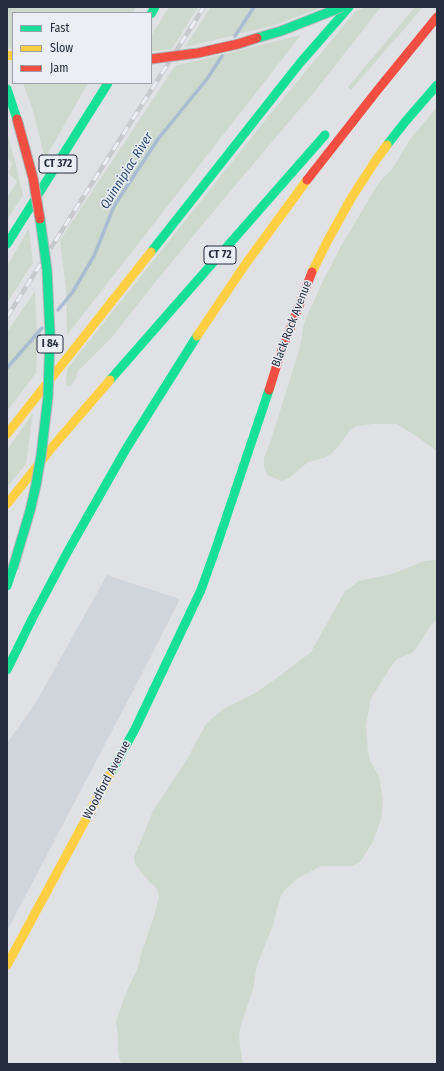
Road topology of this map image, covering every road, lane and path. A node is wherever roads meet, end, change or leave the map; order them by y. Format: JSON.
{"nodes":[{"id":1,"x":342,"y":7,"type":"edge"},
{"id":2,"x":349,"y":7,"type":"edge"},
{"id":3,"x":436,"y":7,"type":"edge"},
{"id":4,"x":437,"y":17,"type":"edge"},
{"id":5,"x":397,"y":52,"type":"dead end"},
{"id":6,"x":152,"y":59,"type":"edge"},
{"id":7,"x":107,"y":84,"type":"edge"},
{"id":8,"x":437,"y":85,"type":"edge"},
{"id":9,"x":7,"y":89,"type":"edge"},
{"id":10,"x":330,"y":129,"type":"dead end"},
{"id":11,"x":7,"y":244,"type":"edge"},
{"id":12,"x":7,"y":434,"type":"edge"},
{"id":13,"x":7,"y":504,"type":"edge"},
{"id":14,"x":7,"y":586,"type":"edge"},
{"id":15,"x":201,"y":590,"type":"joint"},
{"id":16,"x":7,"y":670,"type":"edge"},
{"id":17,"x":7,"y":965,"type":"edge"}],
"edges":[{"from":1,"to":6,"type":"main road","bridge":true},
{"from":2,"to":12,"type":"main road"},
{"from":3,"to":5,"type":"main road"},
{"from":4,"to":16,"type":"main road"},
{"from":7,"to":11,"type":"main road","number":"CT 372"},
{"from":8,"to":15,"type":"main road","name":"Black Rock Avenue"},
{"from":9,"to":14,"type":"main road","number":"I 84","bridge":true},
{"from":10,"to":13,"type":"main road","number":"CT 72"},
{"from":15,"to":17,"type":"main road","name":"Woodford Avenue"}]}
